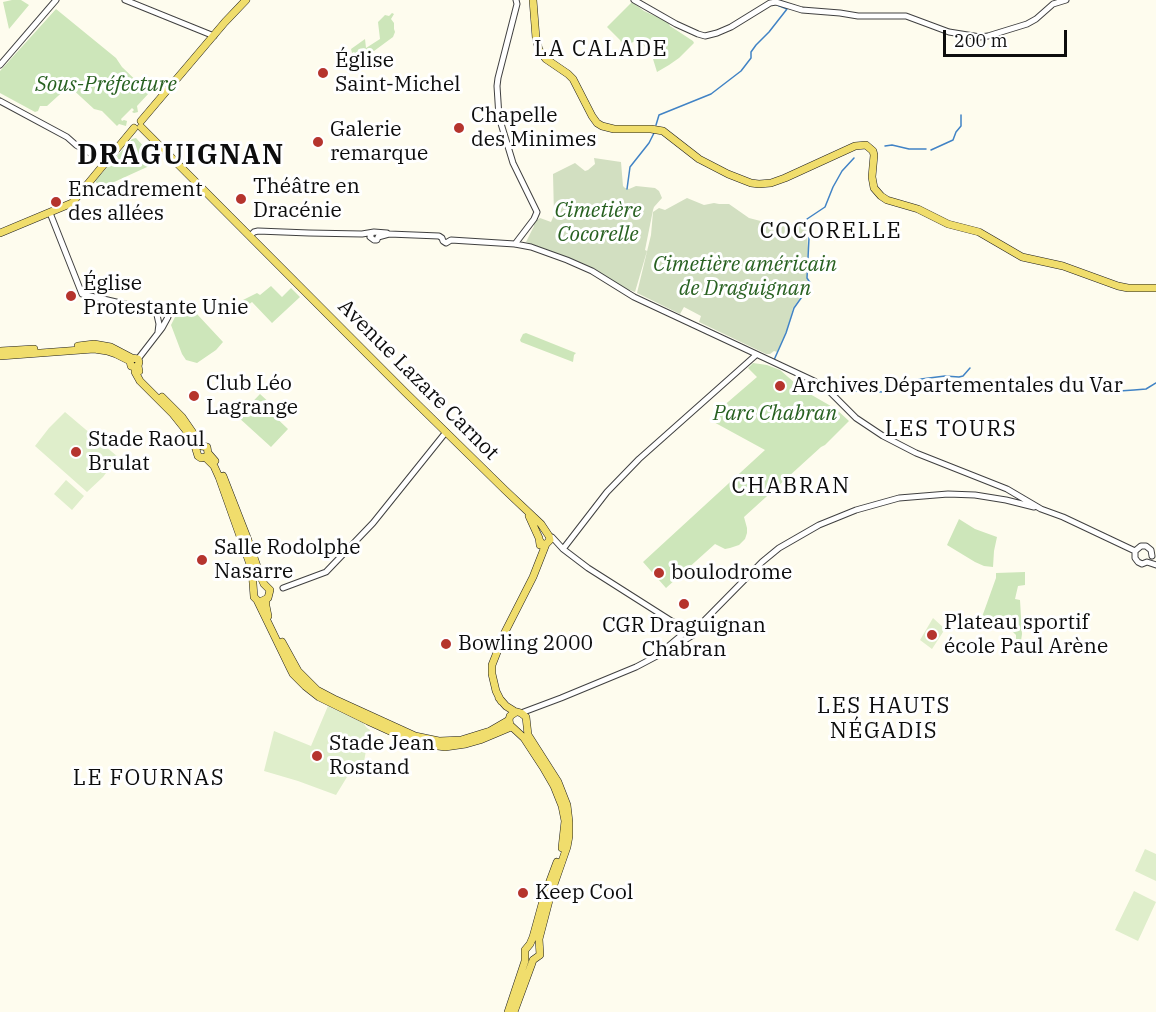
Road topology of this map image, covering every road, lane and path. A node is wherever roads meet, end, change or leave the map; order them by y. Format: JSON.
{"nodes":[{"id":1,"x":56,"y":0,"type":"edge"},
{"id":2,"x":125,"y":0,"type":"edge"},
{"id":3,"x":246,"y":0,"type":"edge"},
{"id":4,"x":516,"y":0,"type":"edge"},
{"id":5,"x":533,"y":0,"type":"edge"},
{"id":6,"x":634,"y":0,"type":"edge"},
{"id":7,"x":1066,"y":0,"type":"edge"},
{"id":8,"x":214,"y":35,"type":"junction"},
{"id":9,"x":0,"y":65,"type":"edge"},
{"id":10,"x":0,"y":101,"type":"edge"},
{"id":11,"x":139,"y":125,"type":"junction"},
{"id":12,"x":106,"y":162,"type":"junction"},
{"id":13,"x":50,"y":213,"type":"junction"},
{"id":14,"x":0,"y":233,"type":"edge"},
{"id":15,"x":250,"y":236,"type":"junction"},
{"id":16,"x":515,"y":244,"type":"junction"},
{"id":17,"x":1156,"y":288,"type":"edge"},
{"id":18,"x":159,"y":315,"type":"junction"},
{"id":19,"x":166,"y":320,"type":"junction"},
{"id":20,"x":158,"y":332,"type":"junction"},
{"id":21,"x":0,"y":351,"type":"edge"},
{"id":22,"x":756,"y":355,"type":"junction"},
{"id":23,"x":0,"y":356,"type":"edge"},
{"id":24,"x":135,"y":362,"type":"junction"},
{"id":25,"x":446,"y":432,"type":"junction"},
{"id":26,"x":207,"y":455,"type":"junction"},
{"id":27,"x":1041,"y":509,"type":"junction"},
{"id":28,"x":545,"y":540,"type":"junction"},
{"id":29,"x":562,"y":549,"type":"junction"},
{"id":30,"x":1135,"y":551,"type":"junction"},
{"id":31,"x":1154,"y":558,"type":"edge"},
{"id":32,"x":1147,"y":562,"type":"junction"},
{"id":33,"x":1156,"y":566,"type":"edge"},
{"id":34,"x":264,"y":585,"type":"junction"},
{"id":35,"x":254,"y":588,"type":"junction"},
{"id":36,"x":283,"y":588,"type":"dead end"},
{"id":37,"x":257,"y":600,"type":"junction"},
{"id":38,"x":266,"y":600,"type":"junction"},
{"id":39,"x":687,"y":632,"type":"junction"},
{"id":40,"x":544,"y":705,"type":"junction"},
{"id":41,"x":514,"y":720,"type":"junction"},
{"id":42,"x":527,"y":722,"type":"junction"},
{"id":43,"x":447,"y":744,"type":"junction"},
{"id":44,"x":530,"y":944,"type":"junction"},
{"id":45,"x":539,"y":947,"type":"junction"},
{"id":46,"x":525,"y":955,"type":"junction"},
{"id":47,"x":533,"y":960,"type":"junction"},
{"id":48,"x":508,"y":1012,"type":"edge"},
{"id":49,"x":514,"y":1012,"type":"edge"}],
"edges":[{"from":1,"to":9,"type":"street"},
{"from":2,"to":8,"type":"street"},
{"from":3,"to":8,"type":"main road"},
{"from":4,"to":16,"type":"street"},
{"from":5,"to":17,"type":"main road"},
{"from":6,"to":7,"type":"street"},
{"from":8,"to":11,"type":"main road"},
{"from":10,"to":12,"type":"street"},
{"from":11,"to":12,"type":"main road"},
{"from":11,"to":15,"type":"main road","name":"Avenue Lazare Carnot"},
{"from":12,"to":13,"type":"main road"},
{"from":13,"to":14,"type":"main road"},
{"from":13,"to":18,"type":"street"},
{"from":15,"to":16,"type":"street"},
{"from":15,"to":25,"type":"main road","name":"Avenue Lazare Carnot"},
{"from":16,"to":22,"type":"street"},
{"from":18,"to":19,"type":"street"},
{"from":18,"to":19,"type":"street"},
{"from":18,"to":20,"type":"street"},
{"from":19,"to":20,"type":"street"},
{"from":20,"to":24,"type":"street"},
{"from":21,"to":24,"type":"main road"},
{"from":22,"to":27,"type":"street"},
{"from":22,"to":29,"type":"street"},
{"from":23,"to":24,"type":"main road"},
{"from":24,"to":26,"type":"main road"},
{"from":25,"to":28,"type":"main road","name":"Avenue Lazare Carnot"},
{"from":25,"to":36,"type":"street"},
{"from":26,"to":34,"type":"main road"},
{"from":26,"to":35,"type":"main road"},
{"from":27,"to":30,"type":"street"},
{"from":27,"to":39,"type":"street"},
{"from":28,"to":29,"type":"street"},
{"from":28,"to":41,"type":"main road"},
{"from":29,"to":39,"type":"street"},
{"from":30,"to":31,"type":"street"},
{"from":30,"to":32,"type":"street"},
{"from":31,"to":32,"type":"street"},
{"from":32,"to":33,"type":"street"},
{"from":34,"to":35,"type":"main road"},
{"from":34,"to":38,"type":"main road"},
{"from":35,"to":37,"type":"main road"},
{"from":37,"to":38,"type":"main road"},
{"from":37,"to":43,"type":"main road"},
{"from":38,"to":43,"type":"main road"},
{"from":39,"to":40,"type":"street"},
{"from":40,"to":41,"type":"street"},
{"from":40,"to":42,"type":"street"},
{"from":41,"to":42,"type":"main road"},
{"from":41,"to":42,"type":"main road"},
{"from":41,"to":43,"type":"main road"},
{"from":41,"to":44,"type":"main road"},
{"from":42,"to":45,"type":"main road"},
{"from":44,"to":45,"type":"main road"},
{"from":44,"to":46,"type":"main road"},
{"from":45,"to":47,"type":"main road"},
{"from":46,"to":47,"type":"main road"},
{"from":46,"to":48,"type":"main road"},
{"from":47,"to":49,"type":"main road"}]}
